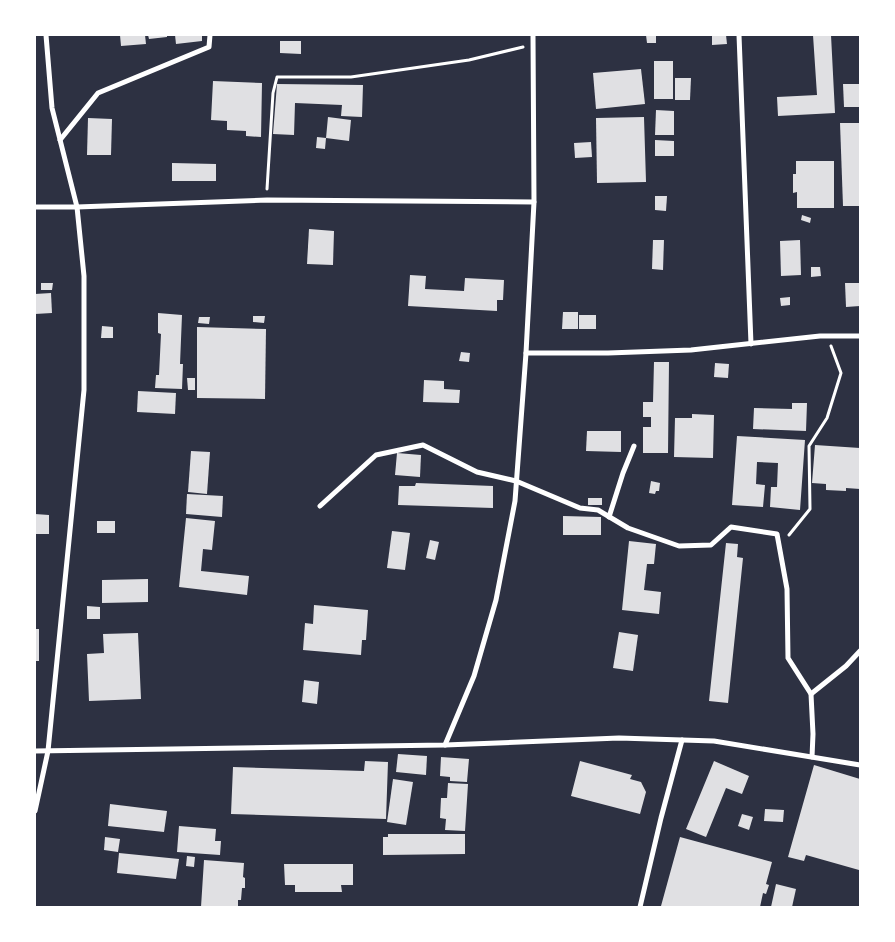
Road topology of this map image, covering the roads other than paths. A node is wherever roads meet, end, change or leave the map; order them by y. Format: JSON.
{"nodes":[{"id":1,"x":46,"y":35,"type":"edge"},
{"id":2,"x":210,"y":35,"type":"edge"},
{"id":3,"x":533,"y":35,"type":"edge"},
{"id":4,"x":739,"y":35,"type":"edge"},
{"id":5,"x":60,"y":140,"type":"junction"},
{"id":6,"x":534,"y":202,"type":"junction"},
{"id":7,"x":35,"y":207,"type":"edge"},
{"id":8,"x":77,"y":207,"type":"junction"},
{"id":9,"x":860,"y":336,"type":"edge"},
{"id":10,"x":751,"y":344,"type":"junction"},
{"id":11,"x":526,"y":352,"type":"junction"},
{"id":12,"x":634,"y":446,"type":"dead end"},
{"id":13,"x":516,"y":481,"type":"junction"},
{"id":14,"x":320,"y":506,"type":"dead end"},
{"id":15,"x":609,"y":517,"type":"junction"},
{"id":16,"x":860,"y":650,"type":"edge"},
{"id":17,"x":811,"y":694,"type":"junction"},
{"id":18,"x":682,"y":740,"type":"junction"},
{"id":19,"x":445,"y":745,"type":"junction"},
{"id":20,"x":35,"y":751,"type":"edge"},
{"id":21,"x":48,"y":751,"type":"junction"},
{"id":22,"x":812,"y":757,"type":"junction"},
{"id":23,"x":860,"y":765,"type":"edge"},
{"id":24,"x":35,"y":811,"type":"edge"},
{"id":25,"x":640,"y":907,"type":"edge"}],
"edges":[{"from":1,"to":5,"type":"street"},
{"from":2,"to":5,"type":"street"},
{"from":3,"to":6,"type":"street"},
{"from":4,"to":10,"type":"street"},
{"from":5,"to":8,"type":"street"},
{"from":6,"to":8,"type":"street"},
{"from":6,"to":11,"type":"street"},
{"from":7,"to":8,"type":"street"},
{"from":8,"to":21,"type":"street"},
{"from":9,"to":10,"type":"street"},
{"from":10,"to":11,"type":"street"},
{"from":11,"to":13,"type":"street"},
{"from":12,"to":15,"type":"street"},
{"from":13,"to":14,"type":"street"},
{"from":13,"to":15,"type":"street"},
{"from":13,"to":19,"type":"street"},
{"from":15,"to":17,"type":"street"},
{"from":16,"to":17,"type":"street"},
{"from":17,"to":22,"type":"street"},
{"from":18,"to":19,"type":"street"},
{"from":18,"to":22,"type":"street"},
{"from":18,"to":25,"type":"street"},
{"from":19,"to":21,"type":"street"},
{"from":20,"to":21,"type":"street"},
{"from":21,"to":24,"type":"street"},
{"from":22,"to":23,"type":"street"}]}
